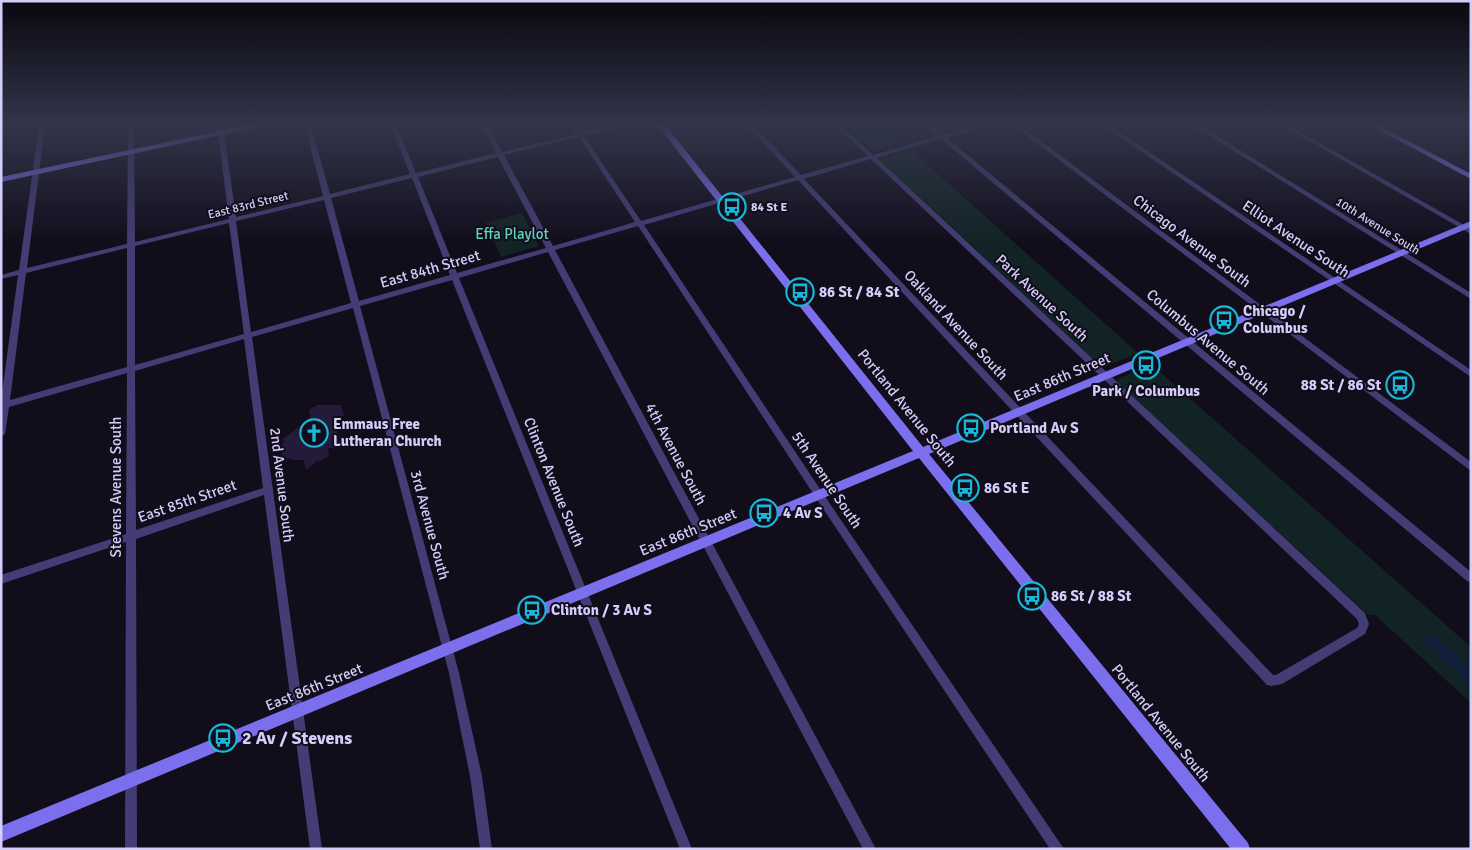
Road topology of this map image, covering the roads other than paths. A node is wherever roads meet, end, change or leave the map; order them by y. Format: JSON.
{"nodes":[{"id":1,"x":37,"y":166,"type":"edge"},
{"id":2,"x":70,"y":166,"type":"edge"},
{"id":3,"x":132,"y":166,"type":"edge"},
{"id":4,"x":225,"y":166,"type":"edge"},
{"id":5,"x":319,"y":166,"type":"edge"},
{"id":6,"x":410,"y":166,"type":"edge"},
{"id":7,"x":454,"y":166,"type":"edge"},
{"id":8,"x":506,"y":166,"type":"edge"},
{"id":9,"x":601,"y":166,"type":"edge"},
{"id":10,"x":694,"y":166,"type":"edge"},
{"id":11,"x":788,"y":166,"type":"edge"},
{"id":12,"x":842,"y":166,"type":"edge"},
{"id":13,"x":881,"y":166,"type":"edge"},
{"id":14,"x":976,"y":166,"type":"edge"},
{"id":15,"x":1070,"y":166,"type":"edge"},
{"id":16,"x":1165,"y":166,"type":"edge"},
{"id":17,"x":1260,"y":166,"type":"edge"},
{"id":18,"x":1357,"y":166,"type":"edge"},
{"id":19,"x":1450,"y":166,"type":"edge"},
{"id":20,"x":36,"y":173,"type":"junction"},
{"id":21,"x":414,"y":176,"type":"junction"},
{"id":22,"x":1471,"y":177,"type":"edge"},
{"id":23,"x":799,"y":178,"type":"junction"},
{"id":24,"x":1,"y":180,"type":"edge"},
{"id":25,"x":327,"y":197,"type":"junction"},
{"id":26,"x":721,"y":200,"type":"junction"},
{"id":27,"x":232,"y":220,"type":"junction"},
{"id":28,"x":639,"y":223,"type":"junction"},
{"id":29,"x":1468,"y":228,"type":"edge"},
{"id":30,"x":131,"y":245,"type":"junction"},
{"id":31,"x":550,"y":249,"type":"junction"},
{"id":32,"x":1401,"y":253,"type":"junction"},
{"id":33,"x":23,"y":272,"type":"junction"},
{"id":34,"x":454,"y":276,"type":"junction"},
{"id":35,"x":1,"y":277,"type":"edge"},
{"id":36,"x":1334,"y":281,"type":"junction"},
{"id":37,"x":1471,"y":297,"type":"edge"},
{"id":38,"x":356,"y":304,"type":"junction"},
{"id":39,"x":1262,"y":311,"type":"junction"},
{"id":40,"x":248,"y":335,"type":"junction"},
{"id":41,"x":1187,"y":342,"type":"junction"},
{"id":42,"x":131,"y":368,"type":"junction"},
{"id":43,"x":1471,"y":374,"type":"edge"},
{"id":44,"x":1106,"y":376,"type":"junction"},
{"id":45,"x":3,"y":405,"type":"edge"},
{"id":46,"x":1018,"y":412,"type":"junction"},
{"id":47,"x":1,"y":434,"type":"edge"},
{"id":48,"x":922,"y":453,"type":"junction"},
{"id":49,"x":1471,"y":467,"type":"edge"},
{"id":50,"x":268,"y":490,"type":"junction"},
{"id":51,"x":819,"y":495,"type":"junction"},
{"id":52,"x":131,"y":536,"type":"junction"},
{"id":53,"x":705,"y":542,"type":"junction"},
{"id":54,"x":1471,"y":578,"type":"edge"},
{"id":55,"x":1,"y":580,"type":"edge"},
{"id":56,"x":583,"y":593,"type":"junction"},
{"id":57,"x":447,"y":649,"type":"junction"},
{"id":58,"x":1264,"y":674,"type":"joint"},
{"id":59,"x":297,"y":712,"type":"junction"},
{"id":60,"x":131,"y":780,"type":"junction"},
{"id":61,"x":1,"y":834,"type":"edge"},
{"id":62,"x":131,"y":849,"type":"edge"},
{"id":63,"x":316,"y":849,"type":"edge"},
{"id":64,"x":486,"y":849,"type":"edge"},
{"id":65,"x":686,"y":849,"type":"edge"},
{"id":66,"x":870,"y":849,"type":"edge"},
{"id":67,"x":1058,"y":849,"type":"edge"},
{"id":68,"x":1242,"y":849,"type":"edge"}],
"edges":[{"from":1,"to":20,"type":"street"},
{"from":2,"to":20,"type":"street"},
{"from":3,"to":30,"type":"street","name":"Stevens Avenue South"},
{"from":4,"to":27,"type":"street","name":"2nd Avenue South"},
{"from":5,"to":25,"type":"street","name":"3rd Avenue South"},
{"from":6,"to":21,"type":"street","name":"Clinton Avenue South"},
{"from":7,"to":21,"type":"street","name":"East 83rd Street"},
{"from":8,"to":31,"type":"street","name":"4th Avenue South"},
{"from":9,"to":28,"type":"street","name":"5th Avenue South"},
{"from":10,"to":26,"type":"street","name":"Portland Avenue South"},
{"from":11,"to":23,"type":"street","name":"Oakland Avenue South"},
{"from":12,"to":23,"type":"street","name":"East 84th Street"},
{"from":13,"to":44,"type":"street","name":"Park Avenue South"},
{"from":14,"to":41,"type":"street","name":"Columbus Avenue South"},
{"from":15,"to":39,"type":"street","name":"Chicago Avenue South"},
{"from":16,"to":36,"type":"street","name":"Elliot Avenue South"},
{"from":17,"to":32,"type":"street","name":"10th Avenue South"},
{"from":18,"to":29,"type":"street"},
{"from":19,"to":22,"type":"street"},
{"from":20,"to":24,"type":"street"},
{"from":20,"to":33,"type":"street"},
{"from":21,"to":25,"type":"street","name":"East 83rd Street"},
{"from":21,"to":34,"type":"street","name":"Clinton Avenue South"},
{"from":23,"to":26,"type":"street","name":"East 84th Street"},
{"from":23,"to":46,"type":"street","name":"Oakland Avenue South"},
{"from":25,"to":27,"type":"street","name":"East 83rd Street"},
{"from":25,"to":38,"type":"street","name":"3rd Avenue South"},
{"from":26,"to":28,"type":"street","name":"East 84th Street"},
{"from":26,"to":48,"type":"street","name":"Portland Avenue South"},
{"from":27,"to":30,"type":"street","name":"East 83rd Street"},
{"from":27,"to":40,"type":"street","name":"2nd Avenue South"},
{"from":28,"to":31,"type":"street","name":"East 84th Street"},
{"from":28,"to":51,"type":"street","name":"5th Avenue South"},
{"from":29,"to":32,"type":"street","name":"East 86th Street"},
{"from":30,"to":33,"type":"street","name":"East 83rd Street"},
{"from":30,"to":42,"type":"street","name":"Stevens Avenue South"},
{"from":31,"to":34,"type":"street","name":"East 84th Street"},
{"from":31,"to":53,"type":"street","name":"4th Avenue South"},
{"from":32,"to":36,"type":"street","name":"East 86th Street"},
{"from":32,"to":37,"type":"street","name":"10th Avenue South"},
{"from":33,"to":35,"type":"street","name":"East 83rd Street"},
{"from":33,"to":45,"type":"street"},
{"from":34,"to":38,"type":"street","name":"East 84th Street"},
{"from":34,"to":56,"type":"street","name":"Clinton Avenue South"},
{"from":36,"to":39,"type":"street","name":"East 86th Street"},
{"from":36,"to":43,"type":"street","name":"Elliot Avenue South"},
{"from":38,"to":40,"type":"street","name":"East 84th Street"},
{"from":38,"to":57,"type":"street","name":"3rd Avenue South"},
{"from":39,"to":41,"type":"street","name":"East 86th Street"},
{"from":39,"to":49,"type":"street","name":"Chicago Avenue South"},
{"from":40,"to":42,"type":"street","name":"East 84th Street"},
{"from":40,"to":50,"type":"street","name":"2nd Avenue South"},
{"from":41,"to":44,"type":"street","name":"East 86th Street"},
{"from":41,"to":54,"type":"street","name":"Columbus Avenue South"},
{"from":42,"to":45,"type":"street","name":"East 84th Street"},
{"from":42,"to":52,"type":"street","name":"Stevens Avenue South"},
{"from":44,"to":46,"type":"street","name":"East 86th Street"},
{"from":44,"to":58,"type":"street","name":"Park Avenue South"},
{"from":45,"to":47,"type":"street"},
{"from":46,"to":48,"type":"street","name":"East 86th Street"},
{"from":46,"to":58,"type":"street","name":"Oakland Avenue South"},
{"from":48,"to":51,"type":"street","name":"East 86th Street"},
{"from":48,"to":68,"type":"street","name":"Portland Avenue South"},
{"from":50,"to":52,"type":"street","name":"East 85th Street"},
{"from":50,"to":59,"type":"street","name":"2nd Avenue South"},
{"from":51,"to":53,"type":"street","name":"East 86th Street"},
{"from":51,"to":67,"type":"street","name":"5th Avenue South"},
{"from":52,"to":55,"type":"street","name":"East 85th Street"},
{"from":52,"to":60,"type":"street","name":"Stevens Avenue South"},
{"from":53,"to":56,"type":"street","name":"East 86th Street"},
{"from":53,"to":66,"type":"street","name":"4th Avenue South"},
{"from":56,"to":57,"type":"street","name":"East 86th Street"},
{"from":56,"to":65,"type":"street","name":"Clinton Avenue South"},
{"from":57,"to":59,"type":"street","name":"East 86th Street"},
{"from":57,"to":64,"type":"street","name":"3rd Avenue South"},
{"from":59,"to":60,"type":"street","name":"East 86th Street"},
{"from":59,"to":63,"type":"street","name":"2nd Avenue South"},
{"from":60,"to":61,"type":"street","name":"East 86th Street"},
{"from":60,"to":62,"type":"street","name":"Stevens Avenue South"}]}
